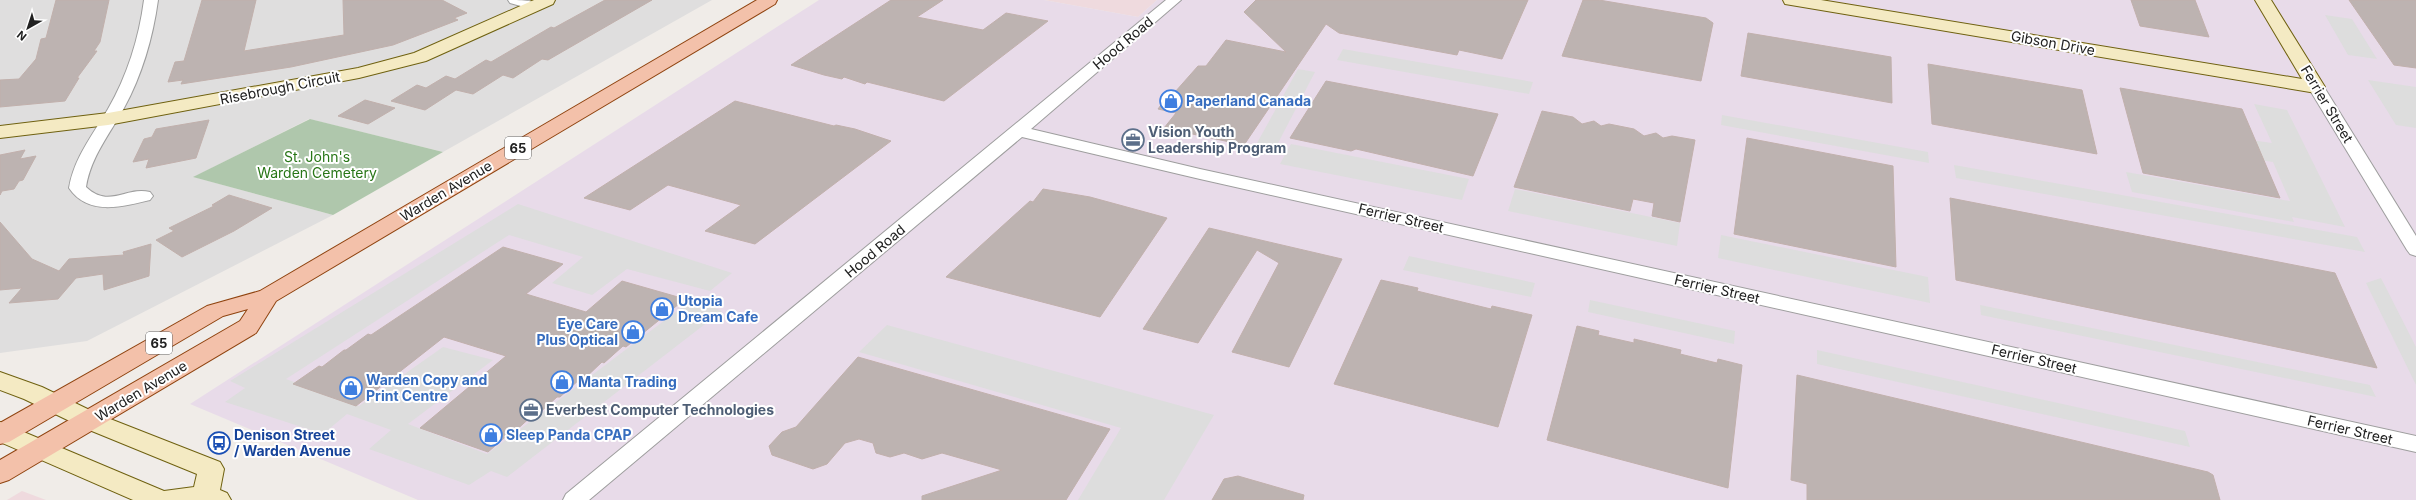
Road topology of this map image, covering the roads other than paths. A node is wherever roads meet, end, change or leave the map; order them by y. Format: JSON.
{"nodes":[{"id":1,"x":151,"y":0,"type":"edge"},
{"id":2,"x":515,"y":0,"type":"edge"},
{"id":3,"x":769,"y":0,"type":"edge"},
{"id":4,"x":1174,"y":0,"type":"edge"},
{"id":5,"x":1791,"y":0,"type":"edge"},
{"id":6,"x":2263,"y":0,"type":"edge"},
{"id":7,"x":541,"y":3,"type":"edge"},
{"id":8,"x":2316,"y":87,"type":"junction"},
{"id":9,"x":108,"y":119,"type":"junction"},
{"id":10,"x":1020,"y":131,"type":"junction"},
{"id":11,"x":0,"y":132,"type":"edge"},
{"id":12,"x":144,"y":196,"type":"dead end"},
{"id":13,"x":2416,"y":250,"type":"edge"},
{"id":14,"x":268,"y":296,"type":"junction"},
{"id":15,"x":0,"y":381,"type":"edge"},
{"id":16,"x":54,"y":402,"type":"junction"},
{"id":17,"x":91,"y":421,"type":"junction"},
{"id":18,"x":1,"y":433,"type":"edge"},
{"id":19,"x":2416,"y":444,"type":"edge"},
{"id":20,"x":41,"y":450,"type":"junction"},
{"id":21,"x":0,"y":473,"type":"edge"},
{"id":22,"x":211,"y":498,"type":"edge"},
{"id":23,"x":159,"y":500,"type":"edge"},
{"id":24,"x":167,"y":500,"type":"edge"},
{"id":25,"x":574,"y":500,"type":"edge"}],
"edges":[{"from":1,"to":9,"type":"street"},
{"from":2,"to":7,"type":"street"},
{"from":3,"to":14,"type":"main road","name":"Warden Avenue","number":"65"},
{"from":4,"to":10,"type":"street","name":"Hood Road"},
{"from":5,"to":8,"type":"main road","name":"Gibson Drive"},
{"from":6,"to":8,"type":"main road","name":"Ferrier Street"},
{"from":7,"to":9,"type":"main road","name":"Risebrough Circuit"},
{"from":8,"to":13,"type":"street","name":"Ferrier Street"},
{"from":9,"to":11,"type":"main road","name":"Risebrough Circuit"},
{"from":9,"to":12,"type":"street"},
{"from":10,"to":19,"type":"street","name":"Ferrier Street"},
{"from":10,"to":25,"type":"street","name":"Hood Road"},
{"from":14,"to":16,"type":"main road","name":"Warden Avenue","number":"65"},
{"from":14,"to":17,"type":"main road","name":"Warden Avenue","number":"65"},
{"from":15,"to":16,"type":"main road"},
{"from":16,"to":17,"type":"main road"},
{"from":16,"to":18,"type":"main road","name":"Warden Avenue","number":"65"},
{"from":17,"to":20,"type":"main road","name":"Warden Avenue","number":"65"},
{"from":17,"to":22,"type":"main road"},
{"from":18,"to":20,"type":"main road"},
{"from":20,"to":21,"type":"main road","name":"Warden Avenue","number":"65"},
{"from":20,"to":23,"type":"main road"},
{"from":22,"to":24,"type":"main road"}]}
